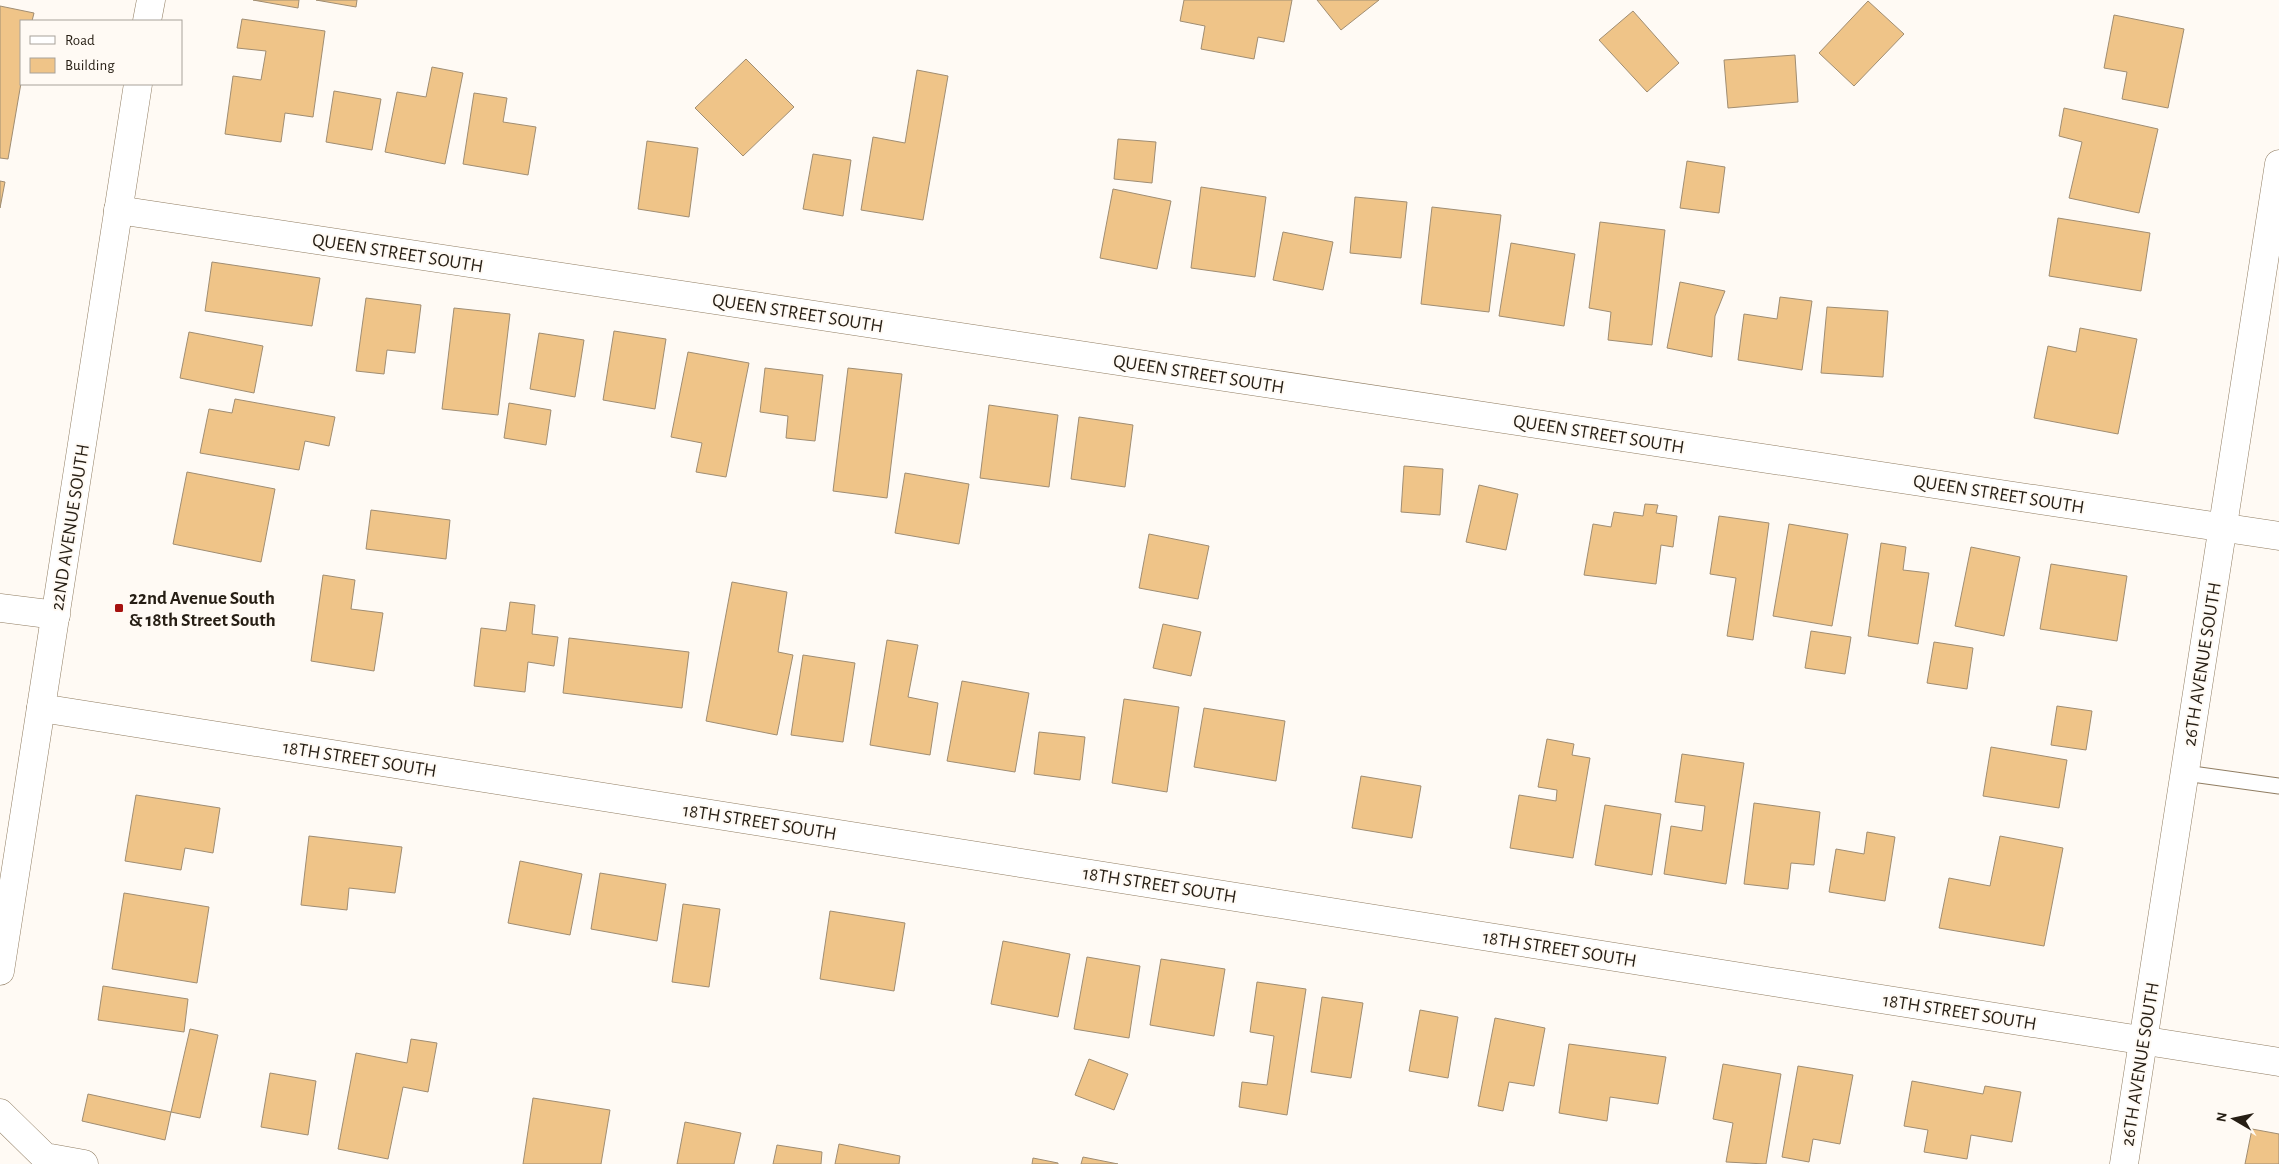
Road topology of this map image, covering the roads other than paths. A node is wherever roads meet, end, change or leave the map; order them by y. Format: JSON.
{"nodes":[{"id":1,"x":151,"y":0,"type":"edge"},
{"id":2,"x":147,"y":20,"type":"edge"},
{"id":3,"x":138,"y":85,"type":"edge"},
{"id":4,"x":2279,"y":164,"type":"edge"},
{"id":5,"x":118,"y":210,"type":"junction"},
{"id":6,"x":2222,"y":527,"type":"junction"},
{"id":7,"x":2279,"y":536,"type":"edge"},
{"id":8,"x":0,"y":608,"type":"edge"},
{"id":9,"x":56,"y":615,"type":"junction"},
{"id":10,"x":41,"y":708,"type":"junction"},
{"id":11,"x":2185,"y":773,"type":"junction"},
{"id":12,"x":2279,"y":786,"type":"edge"},
{"id":13,"x":0,"y":971,"type":"edge"},
{"id":14,"x":2143,"y":1040,"type":"junction"},
{"id":15,"x":2279,"y":1062,"type":"edge"},
{"id":16,"x":0,"y":1113,"type":"edge"},
{"id":17,"x":84,"y":1164,"type":"edge"},
{"id":18,"x":2124,"y":1164,"type":"edge"}],
"edges":[{"from":1,"to":2,"type":"street"},
{"from":3,"to":5,"type":"street","name":"22ND AVENUE SOUTH"},
{"from":4,"to":6,"type":"street","name":"26TH AVENUE SOUTH"},
{"from":5,"to":6,"type":"street","name":"QUEEN STREET SOUTH"},
{"from":5,"to":9,"type":"street","name":"22ND AVENUE SOUTH"},
{"from":6,"to":7,"type":"street","name":"QUEEN STREET SOUTH"},
{"from":6,"to":11,"type":"street","name":"26TH AVENUE SOUTH"},
{"from":8,"to":9,"type":"street"},
{"from":9,"to":10,"type":"street","name":"22ND AVENUE SOUTH"},
{"from":10,"to":13,"type":"street","name":"22ND AVENUE SOUTH"},
{"from":10,"to":14,"type":"street","name":"18TH STREET SOUTH"},
{"from":11,"to":12,"type":"lane"},
{"from":11,"to":14,"type":"street","name":"26TH AVENUE SOUTH"},
{"from":14,"to":15,"type":"street","name":"18TH STREET SOUTH"},
{"from":14,"to":18,"type":"street","name":"26TH AVENUE SOUTH"},
{"from":16,"to":17,"type":"street"}]}
